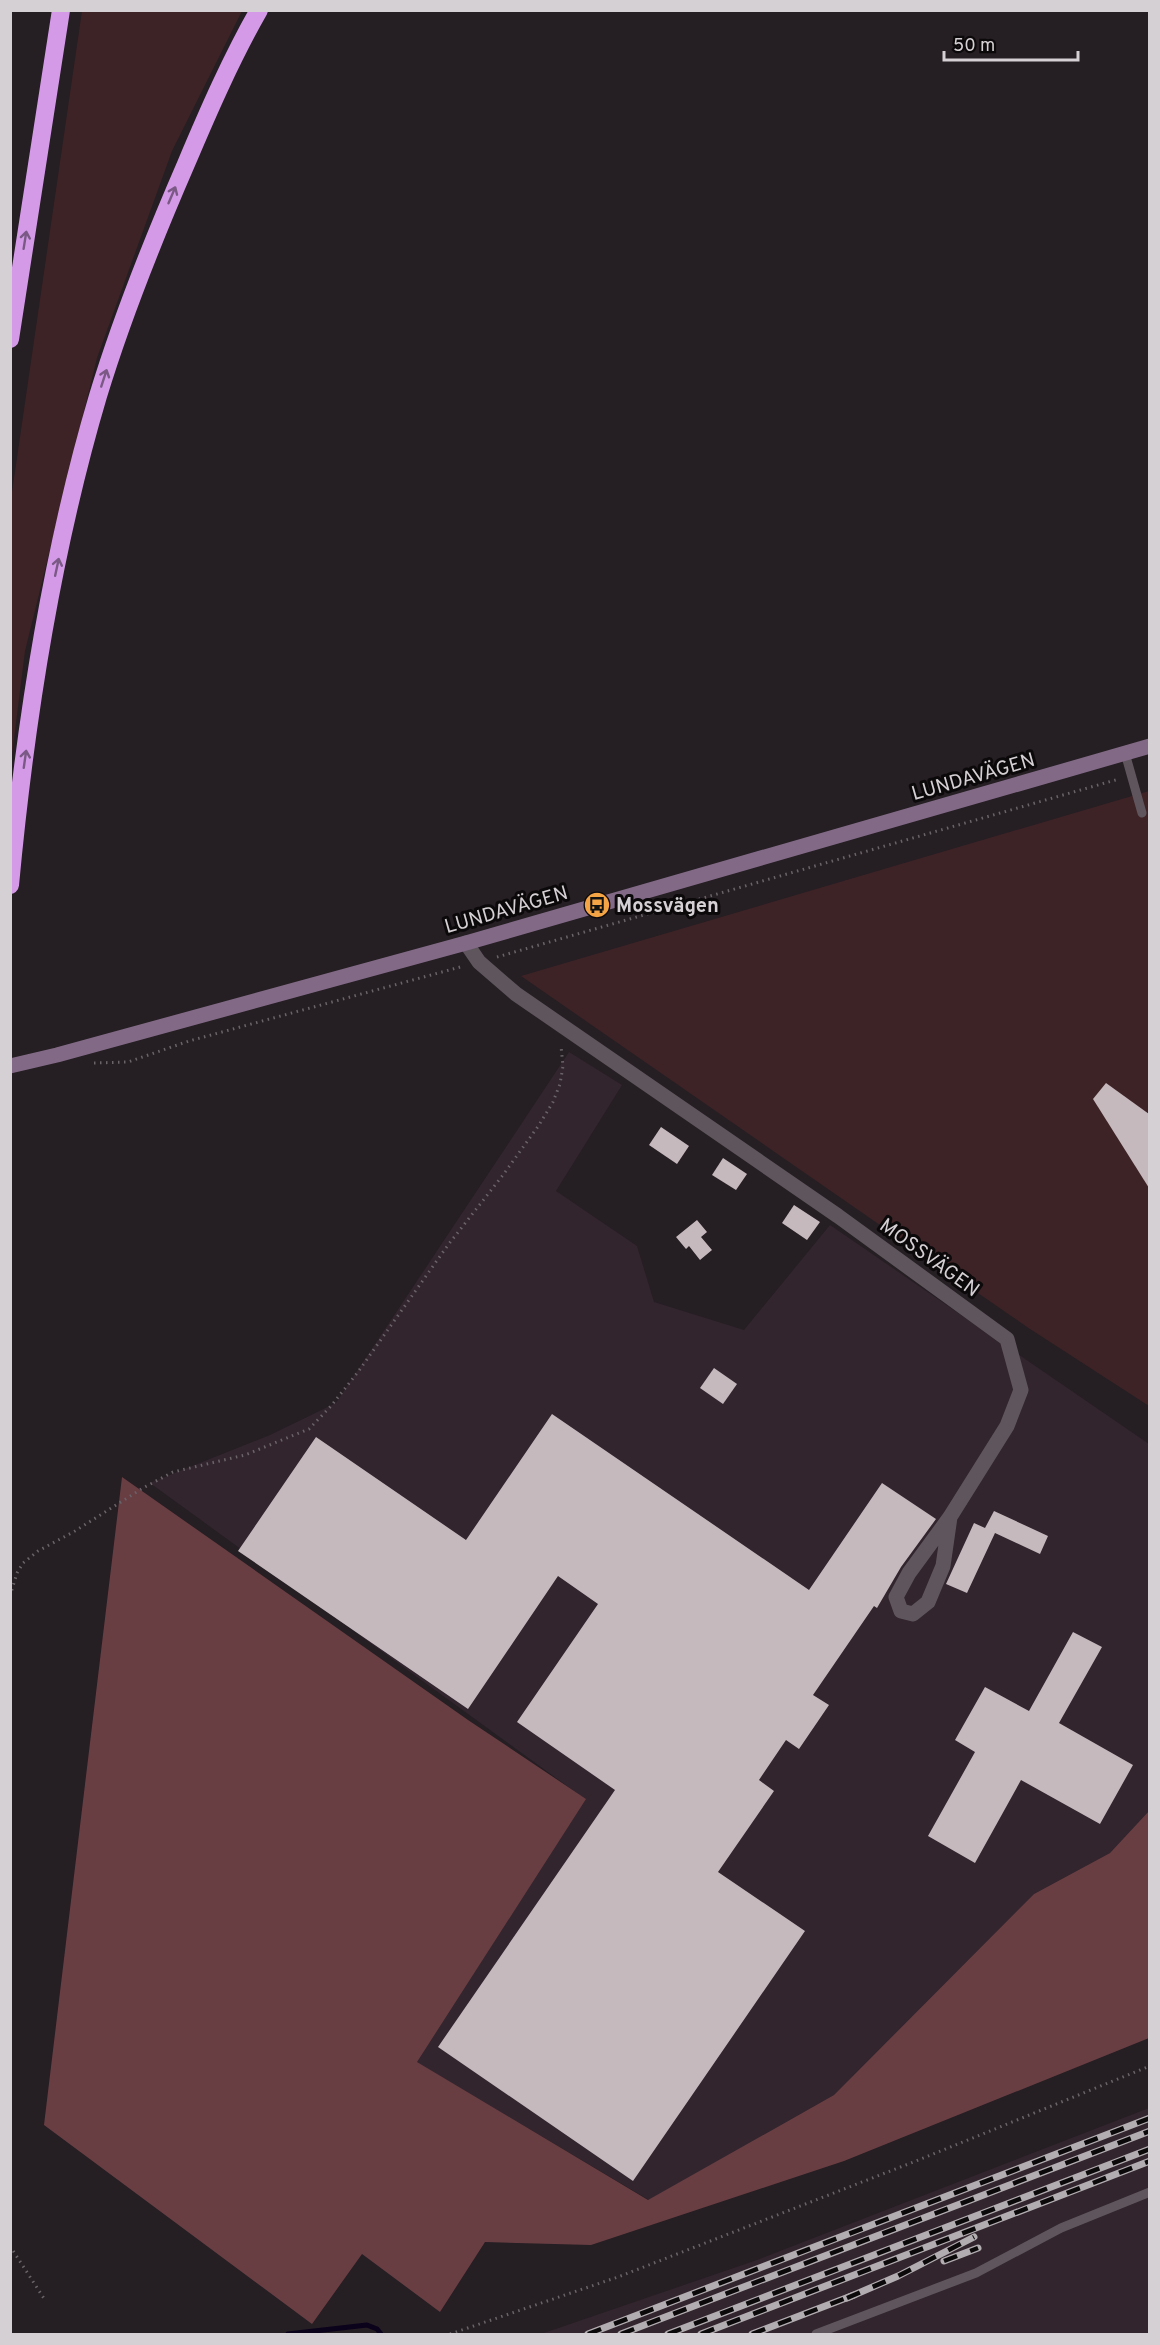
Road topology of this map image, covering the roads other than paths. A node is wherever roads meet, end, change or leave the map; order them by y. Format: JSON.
{"nodes":[{"id":1,"x":61,"y":10,"type":"edge"},
{"id":2,"x":259,"y":10,"type":"edge"},
{"id":3,"x":10,"y":339,"type":"edge"},
{"id":4,"x":1149,"y":746,"type":"edge"},
{"id":5,"x":1125,"y":753,"type":"junction"},
{"id":6,"x":1142,"y":813,"type":"dead end"},
{"id":7,"x":10,"y":885,"type":"edge"},
{"id":8,"x":466,"y":943,"type":"junction"},
{"id":9,"x":10,"y":1066,"type":"edge"},
{"id":10,"x":950,"y":1518,"type":"junction"},
{"id":11,"x":1149,"y":2192,"type":"edge"},
{"id":12,"x":816,"y":2334,"type":"edge"}],
"edges":[{"from":3,"to":1,"type":"highway","one_way":true},
{"from":7,"to":2,"type":"highway","one_way":true},
{"from":4,"to":5,"type":"main road","name":"LUNDAVÄGEN"},
{"from":5,"to":6,"type":"lane"},
{"from":5,"to":8,"type":"main road","name":"LUNDAVÄGEN"},
{"from":8,"to":9,"type":"main road","name":"LUNDAVÄGEN"},
{"from":8,"to":10,"type":"street","name":"MOSSVÄGEN"},
{"from":10,"to":10,"type":"street","name":"MOSSVÄGEN"},
{"from":11,"to":12,"type":"lane"}]}
